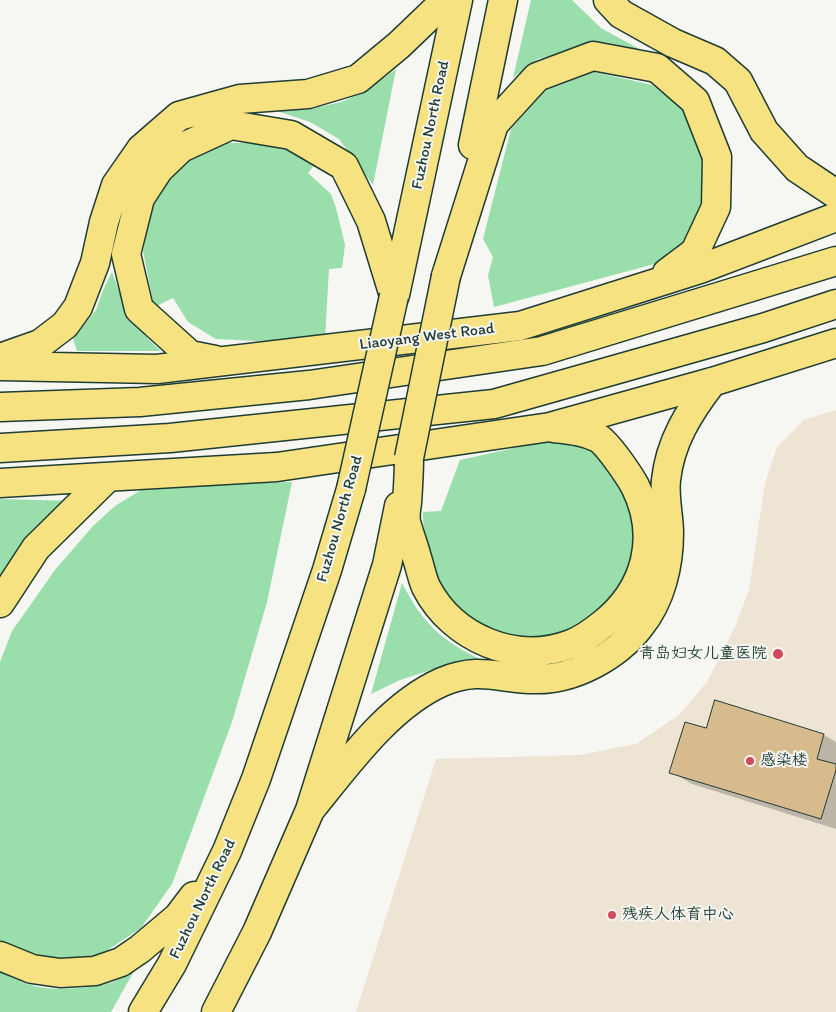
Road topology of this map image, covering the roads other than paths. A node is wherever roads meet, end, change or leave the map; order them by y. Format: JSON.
{"nodes":[{"id":1,"x":446,"y":0,"type":"edge"},
{"id":2,"x":458,"y":0,"type":"edge"},
{"id":3,"x":503,"y":0,"type":"edge"},
{"id":4,"x":608,"y":0,"type":"edge"},
{"id":5,"x":836,"y":194,"type":"edge"},
{"id":6,"x":836,"y":217,"type":"edge"},
{"id":7,"x":836,"y":261,"type":"edge"},
{"id":8,"x":446,"y":276,"type":"junction"},
{"id":9,"x":654,"y":283,"type":"junction"},
{"id":10,"x":394,"y":296,"type":"junction"},
{"id":11,"x":836,"y":304,"type":"edge"},
{"id":12,"x":836,"y":343,"type":"edge"},
{"id":13,"x":0,"y":358,"type":"edge"},
{"id":14,"x":224,"y":362,"type":"junction"},
{"id":15,"x":0,"y":366,"type":"edge"},
{"id":16,"x":712,"y":382,"type":"junction"},
{"id":17,"x":0,"y":407,"type":"edge"},
{"id":18,"x":550,"y":427,"type":"junction"},
{"id":19,"x":0,"y":448,"type":"edge"},
{"id":20,"x":410,"y":458,"type":"junction"},
{"id":21,"x":108,"y":476,"type":"junction"},
{"id":22,"x":0,"y":482,"type":"edge"},
{"id":23,"x":0,"y":603,"type":"edge"},
{"id":24,"x":310,"y":810,"type":"junction"},
{"id":25,"x":227,"y":851,"type":"junction"},
{"id":26,"x":0,"y":956,"type":"edge"},
{"id":27,"x":143,"y":1012,"type":"edge"},
{"id":28,"x":216,"y":1012,"type":"edge"}],
"edges":[{"from":1,"to":13,"type":"main road"},
{"from":2,"to":10,"type":"main road","name":"Fuzhou North Road"},
{"from":3,"to":8,"type":"main road"},
{"from":4,"to":5,"type":"main road"},
{"from":6,"to":9,"type":"main road","name":"Liaoyang West Road"},
{"from":7,"to":17,"type":"main road","name":"Liaoyang West Road"},
{"from":8,"to":9,"type":"main road"},
{"from":8,"to":20,"type":"main road","bridge":true},
{"from":9,"to":14,"type":"main road","name":"Liaoyang West Road"},
{"from":10,"to":14,"type":"main road"},
{"from":10,"to":25,"type":"main road","name":"Fuzhou North Road","bridge":true},
{"from":11,"to":19,"type":"main road"},
{"from":12,"to":16,"type":"main road"},
{"from":14,"to":15,"type":"main road","name":"Liaoyang West Road"},
{"from":16,"to":18,"type":"main road"},
{"from":16,"to":24,"type":"main road"},
{"from":18,"to":20,"type":"main road"},
{"from":18,"to":21,"type":"main road"},
{"from":20,"to":24,"type":"main road"},
{"from":21,"to":22,"type":"main road"},
{"from":21,"to":23,"type":"main road"},
{"from":24,"to":28,"type":"main road"},
{"from":25,"to":26,"type":"main road"},
{"from":25,"to":27,"type":"main road","name":"Fuzhou North Road"}]}
